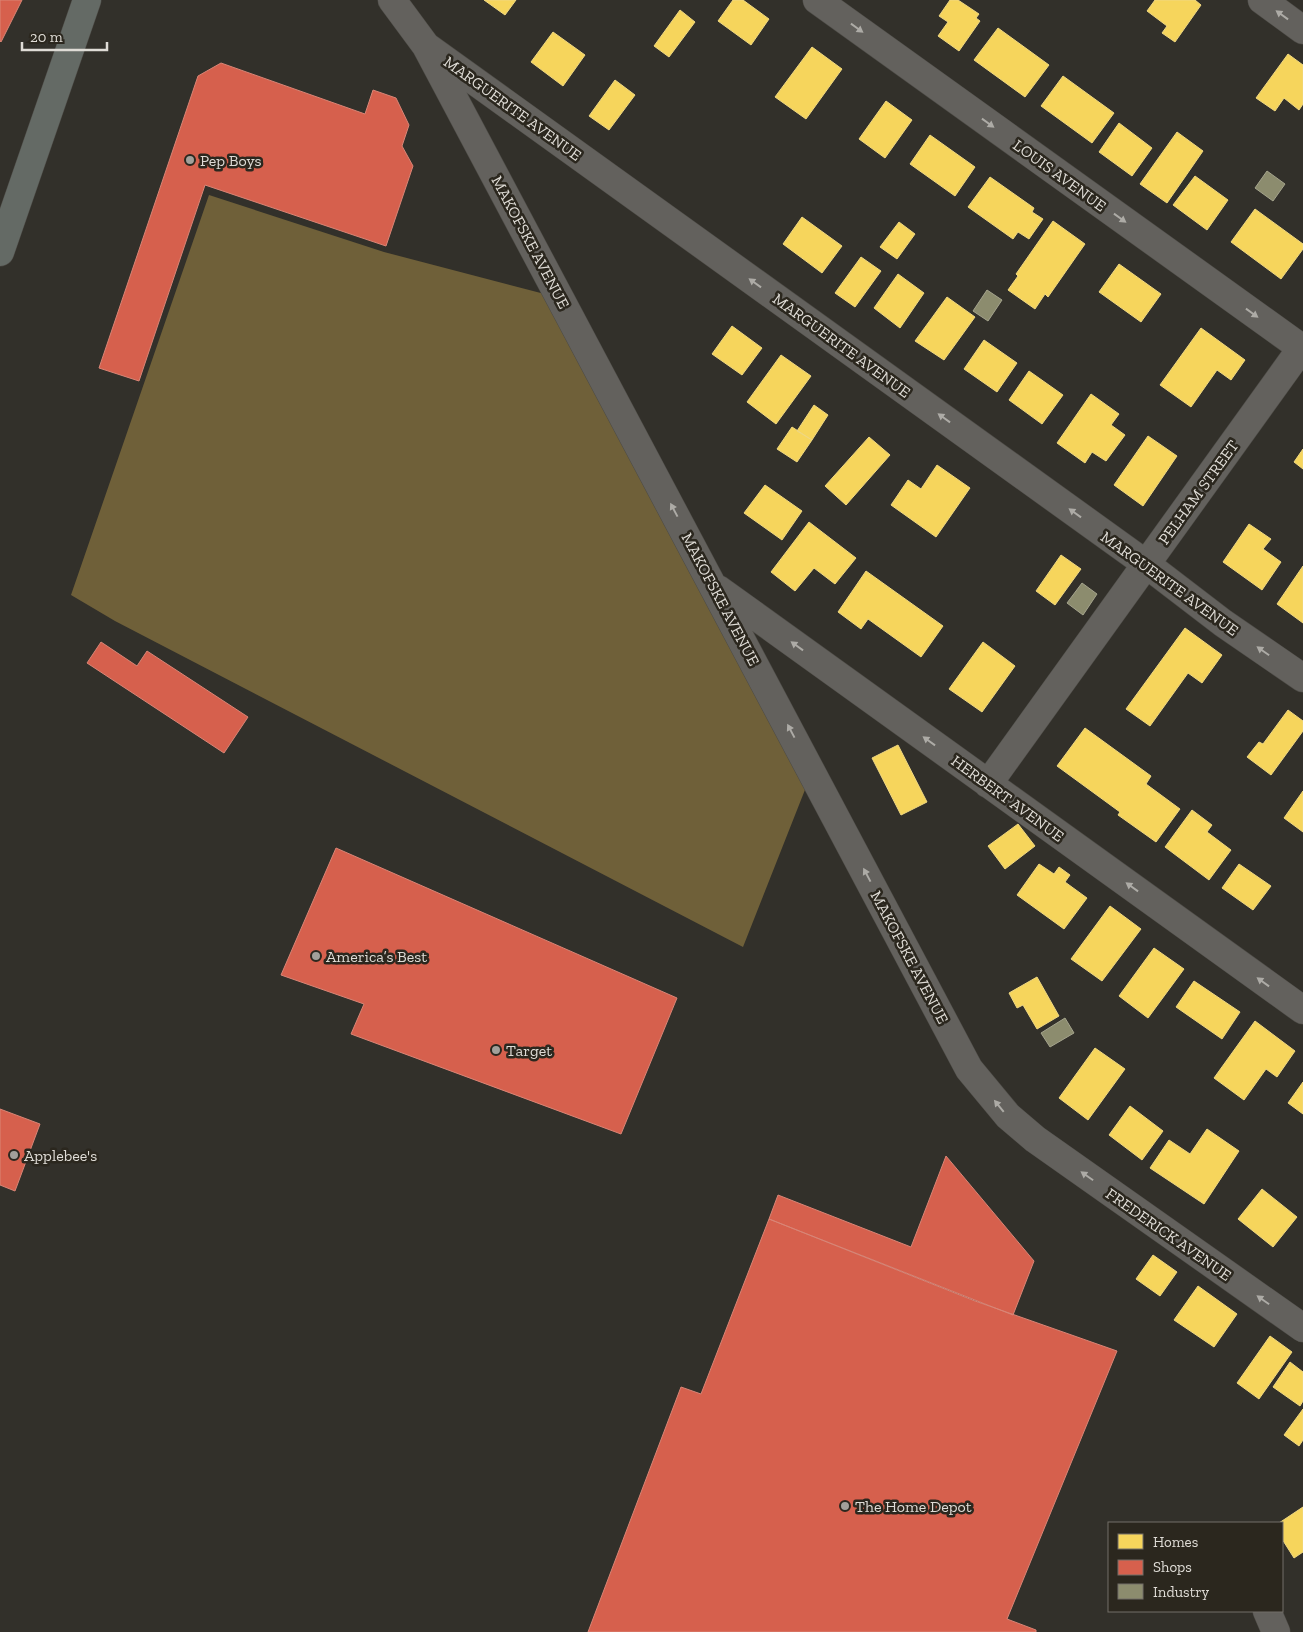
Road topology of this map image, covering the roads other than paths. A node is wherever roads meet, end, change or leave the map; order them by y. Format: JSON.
{"nodes":[{"id":1,"x":87,"y":0,"type":"edge"},
{"id":2,"x":392,"y":0,"type":"edge"},
{"id":3,"x":817,"y":0,"type":"edge"},
{"id":4,"x":1262,"y":0,"type":"edge"},
{"id":5,"x":1303,"y":30,"type":"edge"},
{"id":6,"x":426,"y":46,"type":"junction"},
{"id":7,"x":0,"y":252,"type":"edge"},
{"id":8,"x":1303,"y":348,"type":"edge"},
{"id":9,"x":1146,"y":564,"type":"junction"},
{"id":10,"x":714,"y":585,"type":"junction"},
{"id":11,"x":1303,"y":678,"type":"edge"},
{"id":12,"x":988,"y":784,"type":"junction"},
{"id":13,"x":1303,"y":1010,"type":"edge"},
{"id":14,"x":1035,"y":1139,"type":"joint"},
{"id":15,"x":1303,"y":1328,"type":"edge"},
{"id":16,"x":1268,"y":1612,"type":"edge"},
{"id":17,"x":1276,"y":1632,"type":"edge"}],
"edges":[{"from":1,"to":7,"type":"main road"},
{"from":2,"to":6,"type":"street","name":"MARGUERITE AVENUE"},
{"from":3,"to":8,"type":"street","name":"LOUIS AVENUE","one_way":true},
{"from":5,"to":4,"type":"street","one_way":true},
{"from":9,"to":6,"type":"street","name":"MARGUERITE AVENUE","one_way":true},
{"from":10,"to":6,"type":"street","name":"MAKOFSKE AVENUE","one_way":true},
{"from":8,"to":9,"type":"street","name":"PELHAM STREET"},
{"from":11,"to":9,"type":"street","name":"MARGUERITE AVENUE","one_way":true},
{"from":9,"to":12,"type":"street","name":"PELHAM STREET"},
{"from":12,"to":10,"type":"street","name":"HERBERT AVENUE","one_way":true},
{"from":14,"to":10,"type":"street","name":"MAKOFSKE AVENUE","one_way":true},
{"from":13,"to":12,"type":"street","name":"HERBERT AVENUE","one_way":true},
{"from":15,"to":14,"type":"street","name":"FREDERICK AVENUE","one_way":true},
{"from":16,"to":17,"type":"street"}]}
